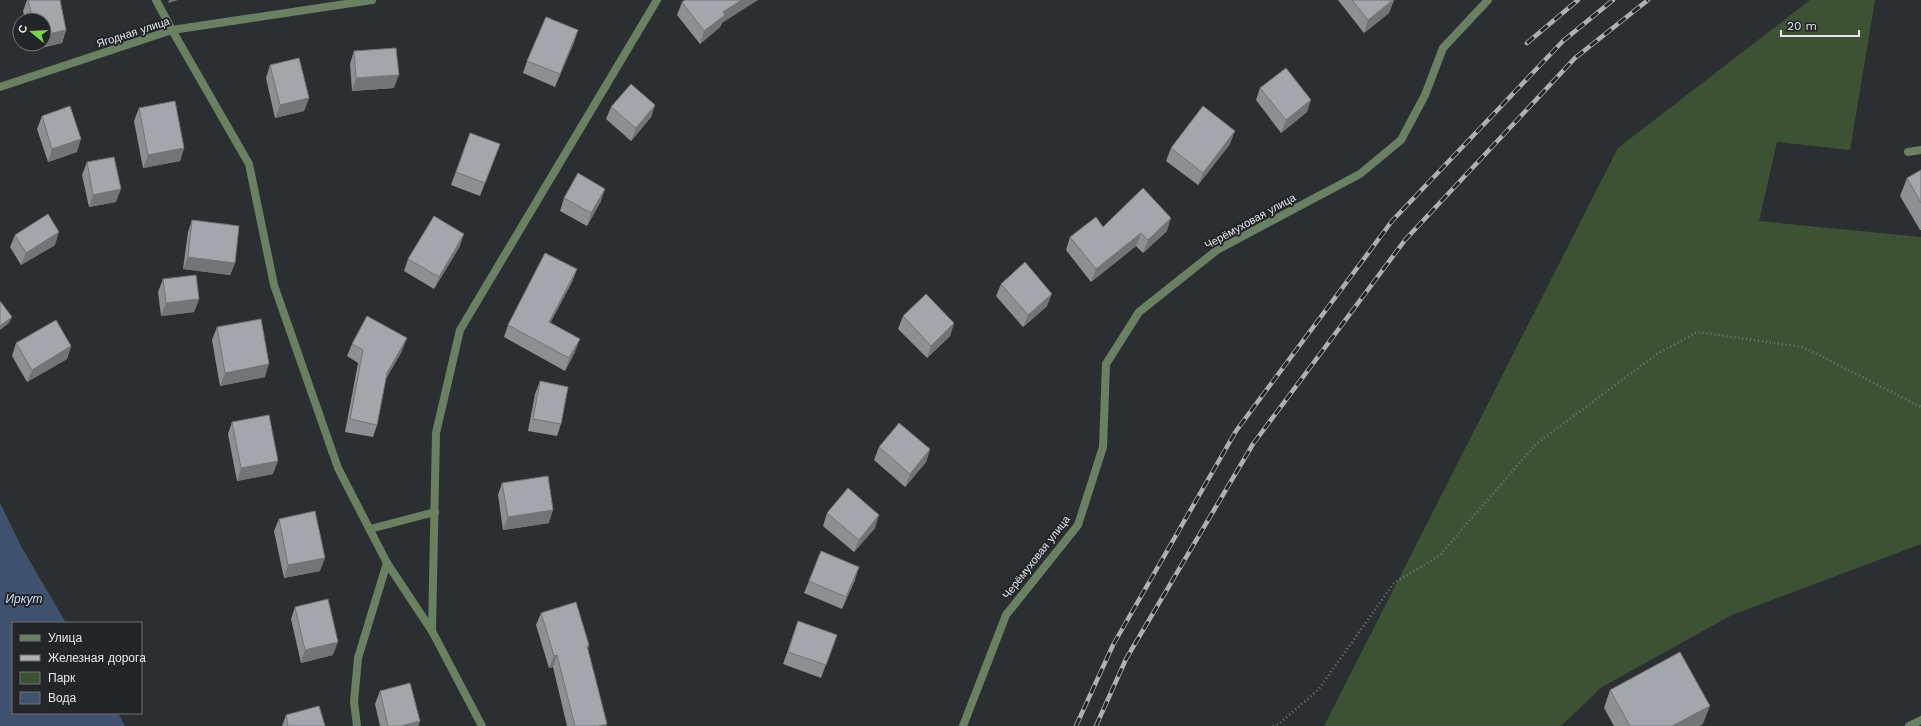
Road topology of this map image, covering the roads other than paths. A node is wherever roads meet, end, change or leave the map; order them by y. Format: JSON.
{"nodes":[{"id":1,"x":156,"y":0,"type":"edge"},
{"id":2,"x":372,"y":0,"type":"edge"},
{"id":3,"x":657,"y":0,"type":"edge"},
{"id":4,"x":1488,"y":0,"type":"edge"},
{"id":5,"x":172,"y":30,"type":"junction"},
{"id":6,"x":0,"y":87,"type":"edge"},
{"id":7,"x":1921,"y":150,"type":"edge"},
{"id":8,"x":1908,"y":152,"type":"dead end"},
{"id":9,"x":435,"y":512,"type":"junction"},
{"id":10,"x":370,"y":529,"type":"junction"},
{"id":11,"x":387,"y":563,"type":"junction"},
{"id":12,"x":432,"y":631,"type":"junction"},
{"id":13,"x":1921,"y":720,"type":"edge"},
{"id":14,"x":357,"y":726,"type":"edge"},
{"id":15,"x":482,"y":726,"type":"edge"},
{"id":16,"x":963,"y":726,"type":"edge"},
{"id":17,"x":1909,"y":726,"type":"edge"}],
"edges":[{"from":1,"to":5,"type":"street"},
{"from":2,"to":5,"type":"street","name":"Ягодная улица"},
{"from":3,"to":9,"type":"street"},
{"from":4,"to":16,"type":"street","name":"Черёмуховая улица"},
{"from":5,"to":6,"type":"street","name":"Ягодная улица"},
{"from":5,"to":10,"type":"street"},
{"from":7,"to":8,"type":"street"},
{"from":9,"to":10,"type":"street"},
{"from":9,"to":12,"type":"street"},
{"from":10,"to":11,"type":"street"},
{"from":11,"to":12,"type":"street"},
{"from":11,"to":14,"type":"street"},
{"from":12,"to":15,"type":"street"},
{"from":13,"to":17,"type":"street"}]}
